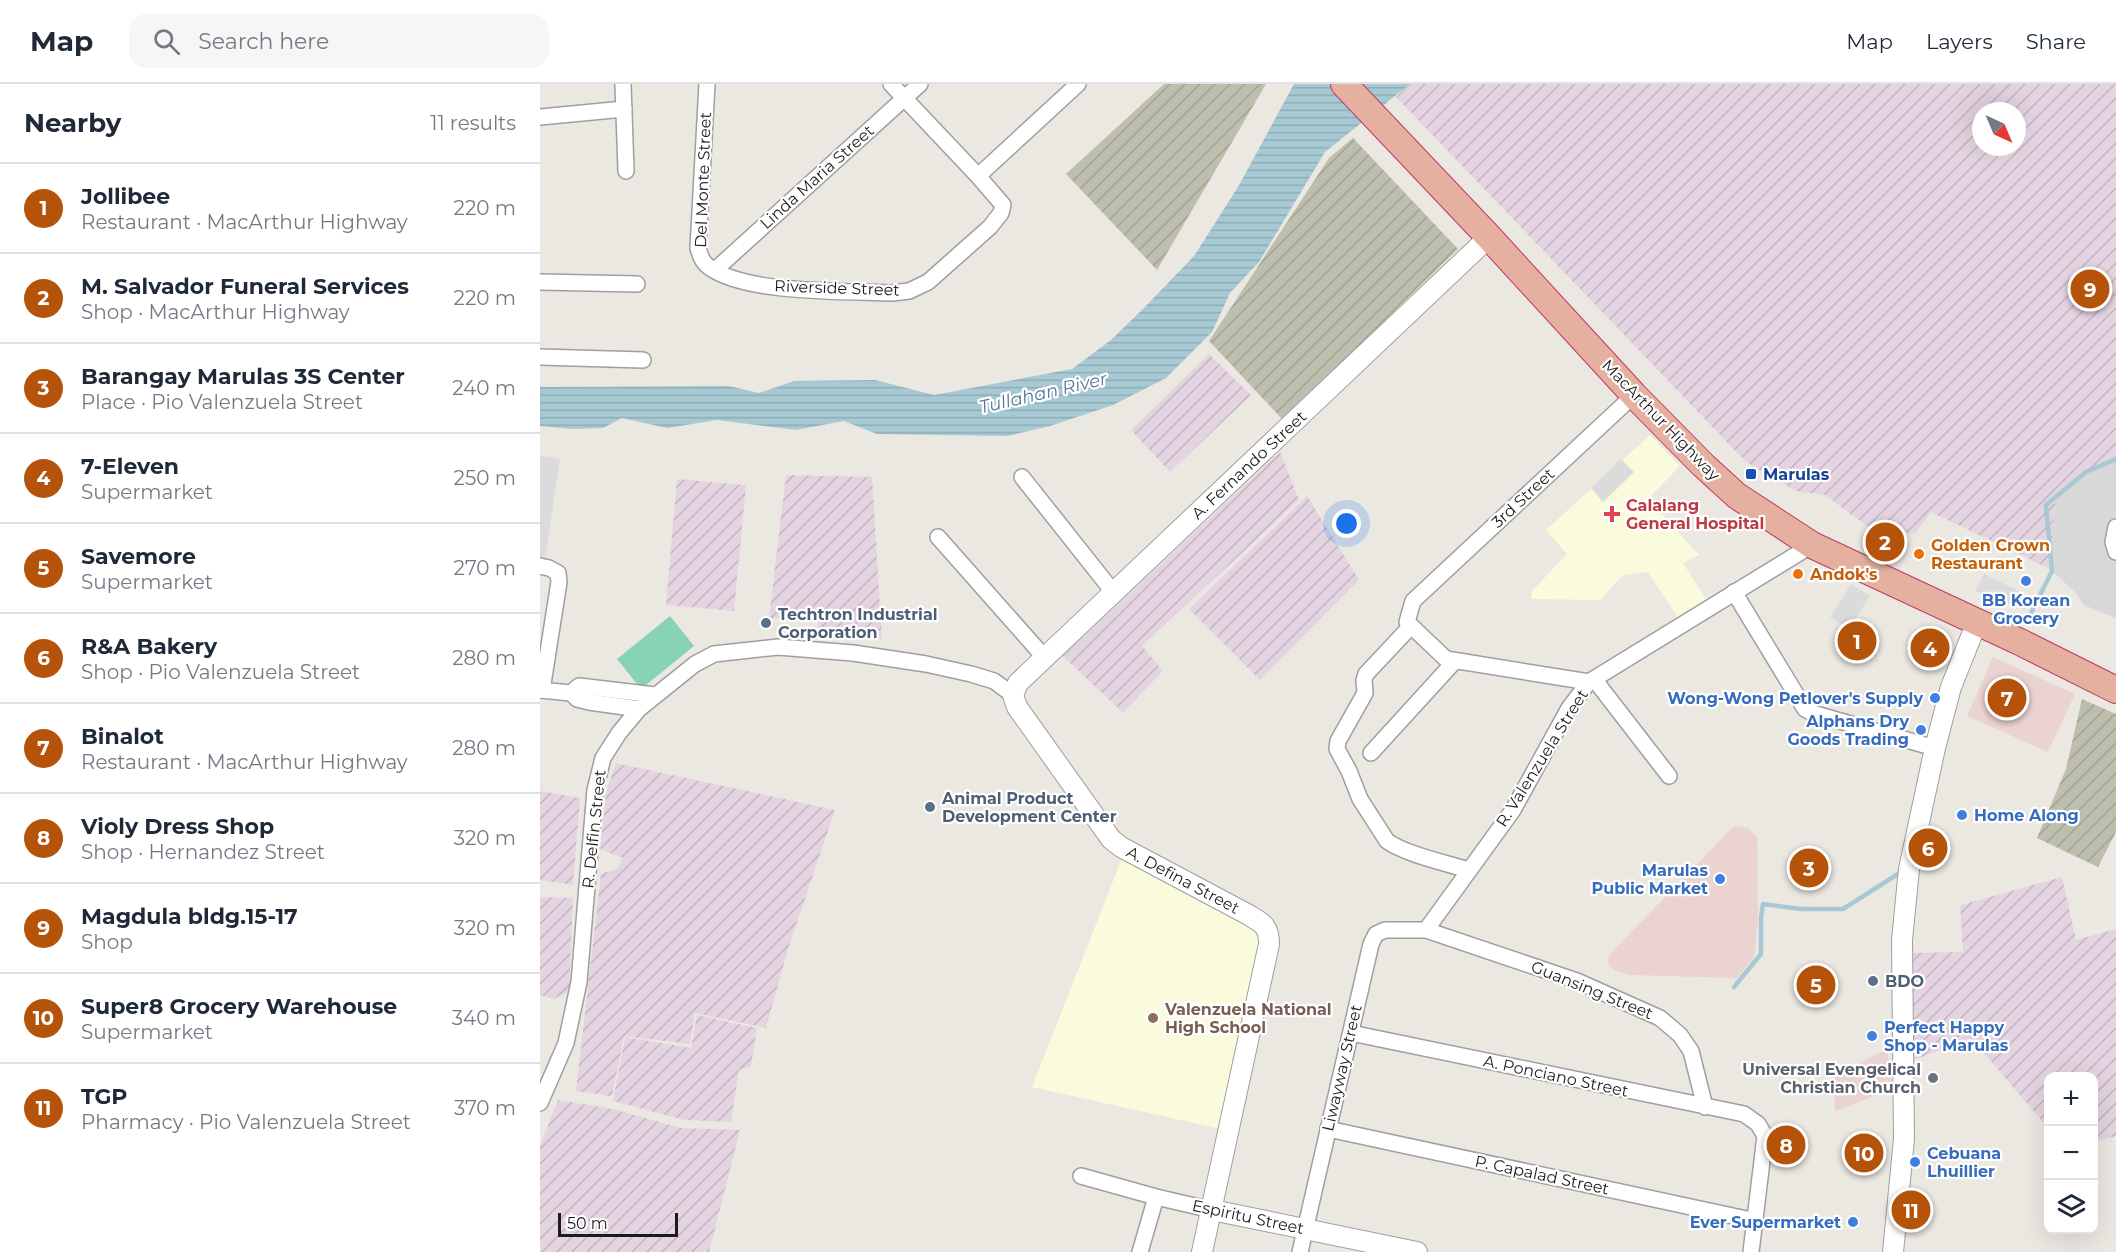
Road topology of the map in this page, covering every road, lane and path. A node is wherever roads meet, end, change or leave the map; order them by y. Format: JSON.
{"nodes":[{"id":1,"x":623,"y":84,"type":"edge"},
{"id":2,"x":707,"y":84,"type":"edge"},
{"id":3,"x":891,"y":84,"type":"edge"},
{"id":4,"x":920,"y":84,"type":"edge"},
{"id":5,"x":1078,"y":84,"type":"edge"},
{"id":6,"x":1344,"y":84,"type":"edge"},
{"id":7,"x":904,"y":98,"type":"junction"},
{"id":8,"x":624,"y":109,"type":"junction"},
{"id":9,"x":540,"y":117,"type":"edge"},
{"id":10,"x":626,"y":171,"type":"dead end"},
{"id":11,"x":978,"y":176,"type":"junction"},
{"id":12,"x":1489,"y":237,"type":"junction"},
{"id":13,"x":715,"y":270,"type":"junction"},
{"id":14,"x":540,"y":282,"type":"edge"},
{"id":15,"x":637,"y":284,"type":"dead end"},
{"id":16,"x":540,"y":357,"type":"edge"},
{"id":17,"x":643,"y":360,"type":"dead end"},
{"id":18,"x":1634,"y":395,"type":"junction"},
{"id":19,"x":1022,"y":477,"type":"dead end"},
{"id":20,"x":2116,"y":527,"type":"edge"},
{"id":21,"x":938,"y":537,"type":"dead end"},
{"id":22,"x":1812,"y":545,"type":"junction"},
{"id":23,"x":2116,"y":552,"type":"edge"},
{"id":24,"x":540,"y":566,"type":"edge"},
{"id":25,"x":1734,"y":592,"type":"junction"},
{"id":26,"x":1114,"y":593,"type":"junction"},
{"id":27,"x":1977,"y":622,"type":"junction"},
{"id":28,"x":1411,"y":626,"type":"junction"},
{"id":29,"x":1045,"y":658,"type":"junction"},
{"id":30,"x":1455,"y":661,"type":"junction"},
{"id":31,"x":1592,"y":680,"type":"junction"},
{"id":32,"x":541,"y":690,"type":"edge"},
{"id":33,"x":2116,"y":690,"type":"edge"},
{"id":34,"x":571,"y":693,"type":"junction"},
{"id":35,"x":655,"y":695,"type":"junction"},
{"id":36,"x":1013,"y":695,"type":"junction"},
{"id":37,"x":639,"y":709,"type":"junction"},
{"id":38,"x":1935,"y":748,"type":"junction"},
{"id":39,"x":1371,"y":753,"type":"dead end"},
{"id":40,"x":1669,"y":776,"type":"dead end"},
{"id":41,"x":1468,"y":870,"type":"junction"},
{"id":42,"x":1426,"y":930,"type":"junction"},
{"id":43,"x":1351,"y":1033,"type":"junction"},
{"id":44,"x":540,"y":1103,"type":"edge"},
{"id":45,"x":1705,"y":1107,"type":"junction"},
{"id":46,"x":1328,"y":1129,"type":"junction"},
{"id":47,"x":1081,"y":1176,"type":"dead end"},
{"id":48,"x":1156,"y":1197,"type":"junction"},
{"id":49,"x":1212,"y":1210,"type":"junction"},
{"id":50,"x":1756,"y":1221,"type":"junction"},
{"id":51,"x":1305,"y":1228,"type":"junction"},
{"id":52,"x":1140,"y":1252,"type":"edge"},
{"id":53,"x":1202,"y":1252,"type":"edge"},
{"id":54,"x":1300,"y":1252,"type":"edge"},
{"id":55,"x":1417,"y":1252,"type":"edge"},
{"id":56,"x":1752,"y":1252,"type":"edge"},
{"id":57,"x":1893,"y":1252,"type":"edge"}],
"edges":[{"from":1,"to":8,"type":"street"},
{"from":2,"to":13,"type":"street","name":"Del Monte Street"},
{"from":3,"to":7,"type":"street"},
{"from":4,"to":7,"type":"street","name":"Linda Maria Street"},
{"from":5,"to":11,"type":"street"},
{"from":6,"to":12,"type":"highway","name":"MacArthur Highway"},
{"from":7,"to":11,"type":"street"},
{"from":7,"to":13,"type":"street","name":"Linda Maria Street"},
{"from":8,"to":9,"type":"street"},
{"from":8,"to":10,"type":"street"},
{"from":11,"to":13,"type":"street","name":"Riverside Street"},
{"from":12,"to":18,"type":"highway","name":"MacArthur Highway"},
{"from":12,"to":26,"type":"street","name":"A. Fernando Street"},
{"from":14,"to":15,"type":"street"},
{"from":16,"to":17,"type":"street"},
{"from":18,"to":22,"type":"highway","name":"MacArthur Highway"},
{"from":18,"to":28,"type":"street","name":"3rd Street"},
{"from":19,"to":26,"type":"street"},
{"from":20,"to":23,"type":"street"},
{"from":21,"to":29,"type":"street"},
{"from":22,"to":25,"type":"street","name":"R. Valenzuela Street"},
{"from":22,"to":27,"type":"highway","name":"MacArthur Highway"},
{"from":24,"to":32,"type":"street"},
{"from":25,"to":31,"type":"street","name":"R. Valenzuela Street"},
{"from":25,"to":38,"type":"street"},
{"from":26,"to":29,"type":"street","name":"A. Fernando Street"},
{"from":27,"to":33,"type":"highway","name":"MacArthur Highway"},
{"from":27,"to":38,"type":"street"},
{"from":28,"to":30,"type":"street"},
{"from":28,"to":41,"type":"street"},
{"from":29,"to":36,"type":"street","name":"A. Fernando Street"},
{"from":30,"to":31,"type":"street"},
{"from":30,"to":39,"type":"street"},
{"from":31,"to":40,"type":"street"},
{"from":31,"to":41,"type":"street","name":"R. Valenzuela Street"},
{"from":32,"to":34,"type":"street"},
{"from":34,"to":35,"type":"street"},
{"from":34,"to":37,"type":"street"},
{"from":35,"to":36,"type":"street","name":"R. Delfin Street"},
{"from":35,"to":37,"type":"street","name":"R. Delfin Street"},
{"from":36,"to":49,"type":"street","name":"A. Defina Street"},
{"from":37,"to":44,"type":"street","name":"R. Delfin Street"},
{"from":38,"to":57,"type":"street"},
{"from":41,"to":42,"type":"street","name":"R. Valenzuela Street"},
{"from":42,"to":43,"type":"street","name":"Liwayway Street"},
{"from":42,"to":45,"type":"street","name":"Guansing Street"},
{"from":43,"to":45,"type":"street","name":"A. Ponciano Street"},
{"from":43,"to":46,"type":"street","name":"Liwayway Street"},
{"from":45,"to":50,"type":"street","name":"A. Ponciano Street"},
{"from":46,"to":50,"type":"street","name":"P. Capalad Street"},
{"from":46,"to":51,"type":"street","name":"Liwayway Street"},
{"from":47,"to":48,"type":"street","name":"Espiritu Street"},
{"from":48,"to":49,"type":"street","name":"Espiritu Street"},
{"from":48,"to":52,"type":"street"},
{"from":49,"to":51,"type":"street","name":"Espiritu Street"},
{"from":49,"to":53,"type":"street"},
{"from":50,"to":56,"type":"street"},
{"from":51,"to":54,"type":"street","name":"Liwayway Street"},
{"from":51,"to":55,"type":"street","name":"Espiritu Street"}]}
